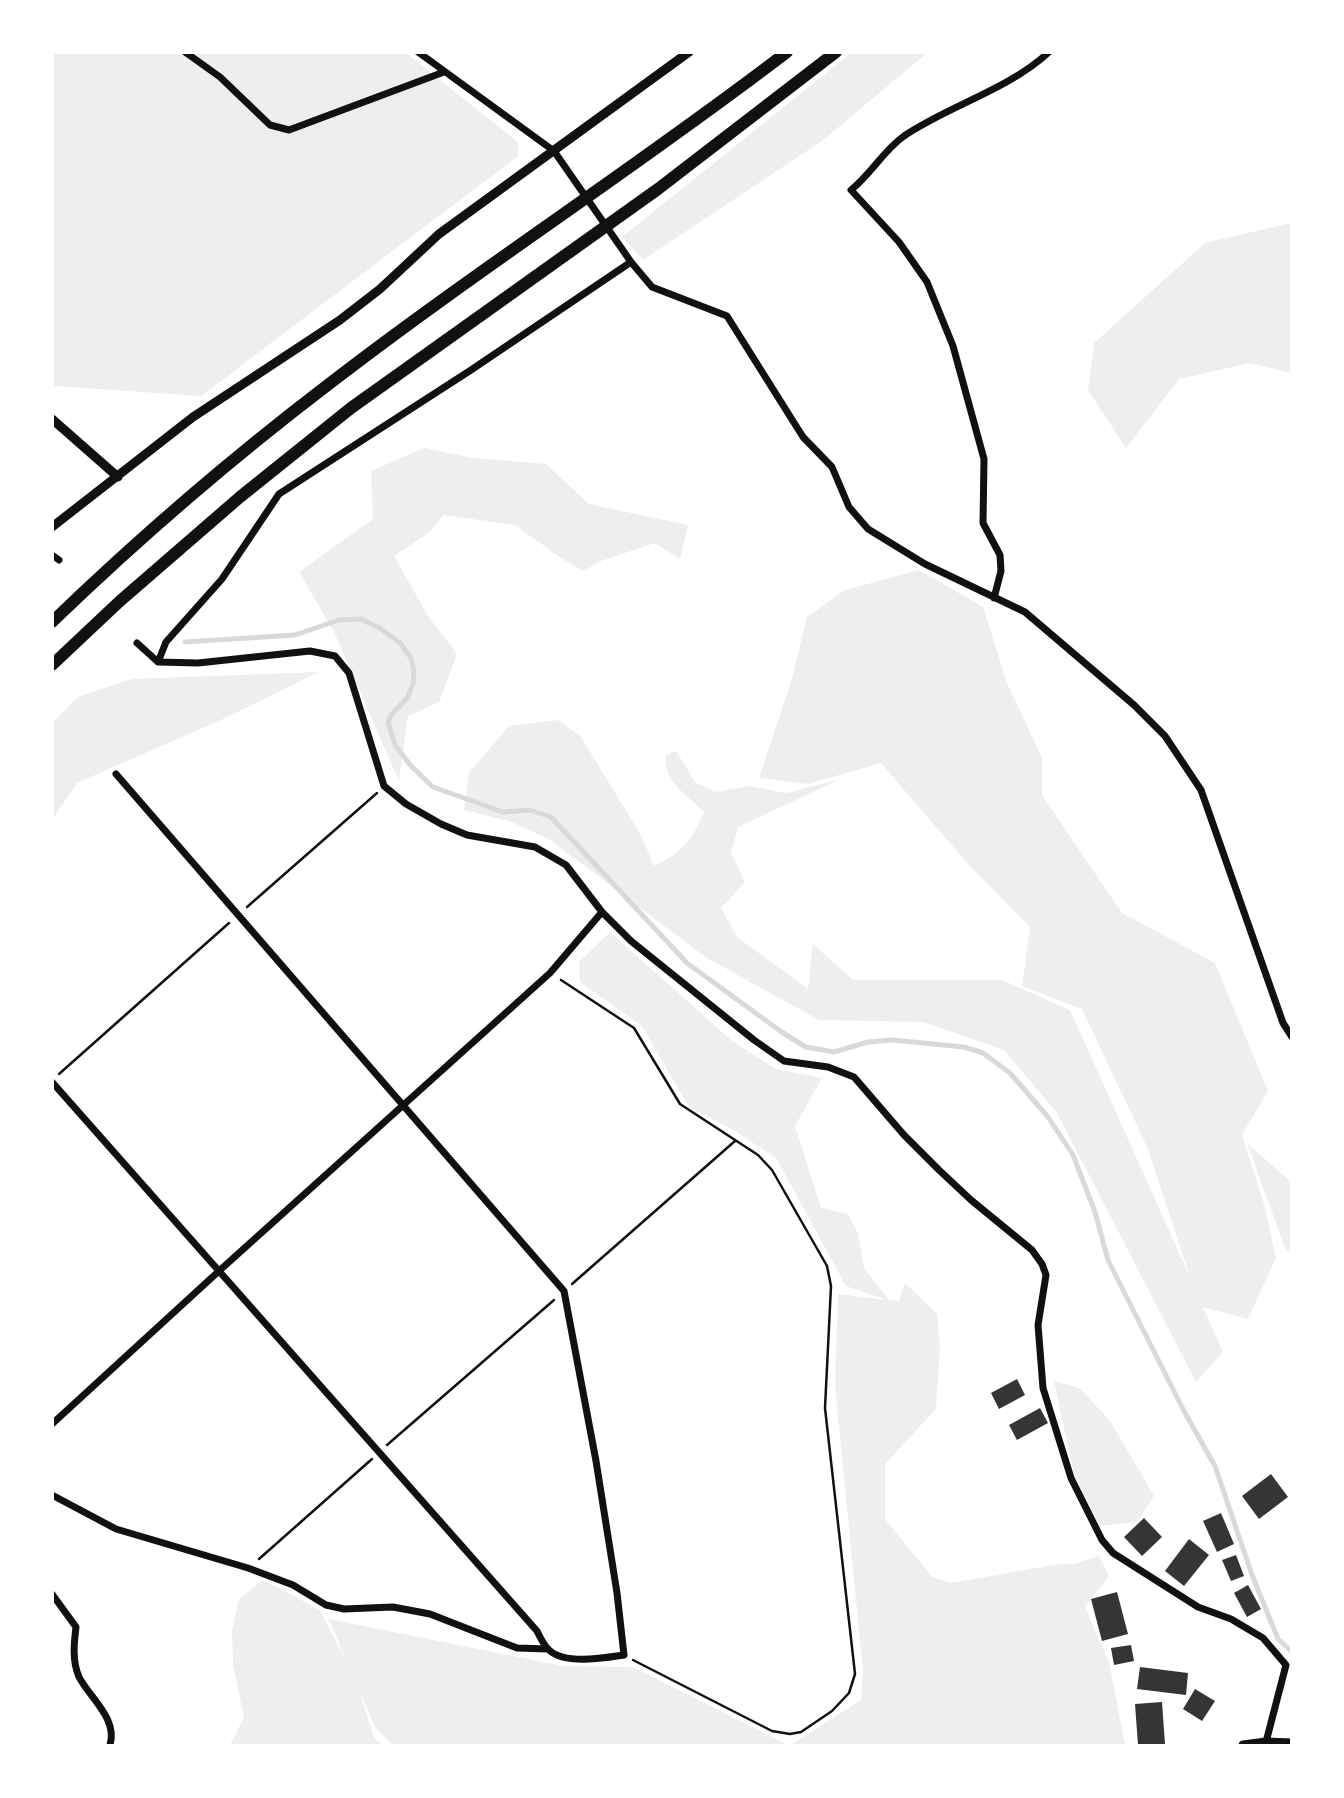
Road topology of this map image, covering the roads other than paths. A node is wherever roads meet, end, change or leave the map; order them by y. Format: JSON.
{"nodes":[{"id":1,"x":185,"y":52,"type":"edge"},
{"id":2,"x":418,"y":52,"type":"edge"},
{"id":3,"x":689,"y":52,"type":"edge"},
{"id":4,"x":787,"y":52,"type":"edge"},
{"id":5,"x":836,"y":52,"type":"edge"},
{"id":6,"x":1049,"y":52,"type":"edge"},
{"id":7,"x":444,"y":72,"type":"junction"},
{"id":8,"x":554,"y":151,"type":"junction"},
{"id":9,"x":631,"y":262,"type":"junction"},
{"id":10,"x":52,"y":419,"type":"edge"},
{"id":11,"x":118,"y":477,"type":"junction"},
{"id":12,"x":52,"y":527,"type":"edge"},
{"id":13,"x":994,"y":598,"type":"junction"},
{"id":14,"x":52,"y":622,"type":"edge"},
{"id":15,"x":137,"y":643,"type":"dead end"},
{"id":16,"x":158,"y":662,"type":"junction"},
{"id":17,"x":52,"y":665,"type":"edge"},
{"id":18,"x":116,"y":774,"type":"dead end"},
{"id":19,"x":602,"y":912,"type":"junction"},
{"id":20,"x":1292,"y":1037,"type":"edge"},
{"id":21,"x":52,"y":1082,"type":"edge"},
{"id":22,"x":403,"y":1105,"type":"junction"},
{"id":23,"x":219,"y":1271,"type":"junction"},
{"id":24,"x":52,"y":1424,"type":"edge"},
{"id":25,"x":52,"y":1494,"type":"edge"},
{"id":26,"x":52,"y":1594,"type":"edge"},
{"id":27,"x":548,"y":1649,"type":"junction"},
{"id":28,"x":1266,"y":1742,"type":"junction"},
{"id":29,"x":1292,"y":1743,"type":"edge"},
{"id":30,"x":110,"y":1745,"type":"edge"},
{"id":31,"x":1243,"y":1745,"type":"edge"}],
"edges":[{"from":1,"to":7,"type":"street"},
{"from":2,"to":7,"type":"street"},
{"from":3,"to":8,"type":"street"},
{"from":4,"to":14,"type":"highway"},
{"from":5,"to":17,"type":"highway"},
{"from":6,"to":13,"type":"street"},
{"from":7,"to":8,"type":"street"},
{"from":8,"to":9,"type":"street"},
{"from":8,"to":11,"type":"street"},
{"from":9,"to":13,"type":"street"},
{"from":9,"to":16,"type":"street"},
{"from":10,"to":11,"type":"street"},
{"from":11,"to":12,"type":"street"},
{"from":13,"to":20,"type":"street"},
{"from":15,"to":16,"type":"street"},
{"from":16,"to":19,"type":"street"},
{"from":18,"to":22,"type":"street"},
{"from":19,"to":22,"type":"street"},
{"from":19,"to":28,"type":"street"},
{"from":21,"to":23,"type":"street"},
{"from":22,"to":23,"type":"street"},
{"from":22,"to":27,"type":"street"},
{"from":23,"to":24,"type":"street"},
{"from":23,"to":27,"type":"street"},
{"from":25,"to":27,"type":"street"},
{"from":26,"to":30,"type":"street"},
{"from":28,"to":29,"type":"street"},
{"from":28,"to":31,"type":"street"}]}
